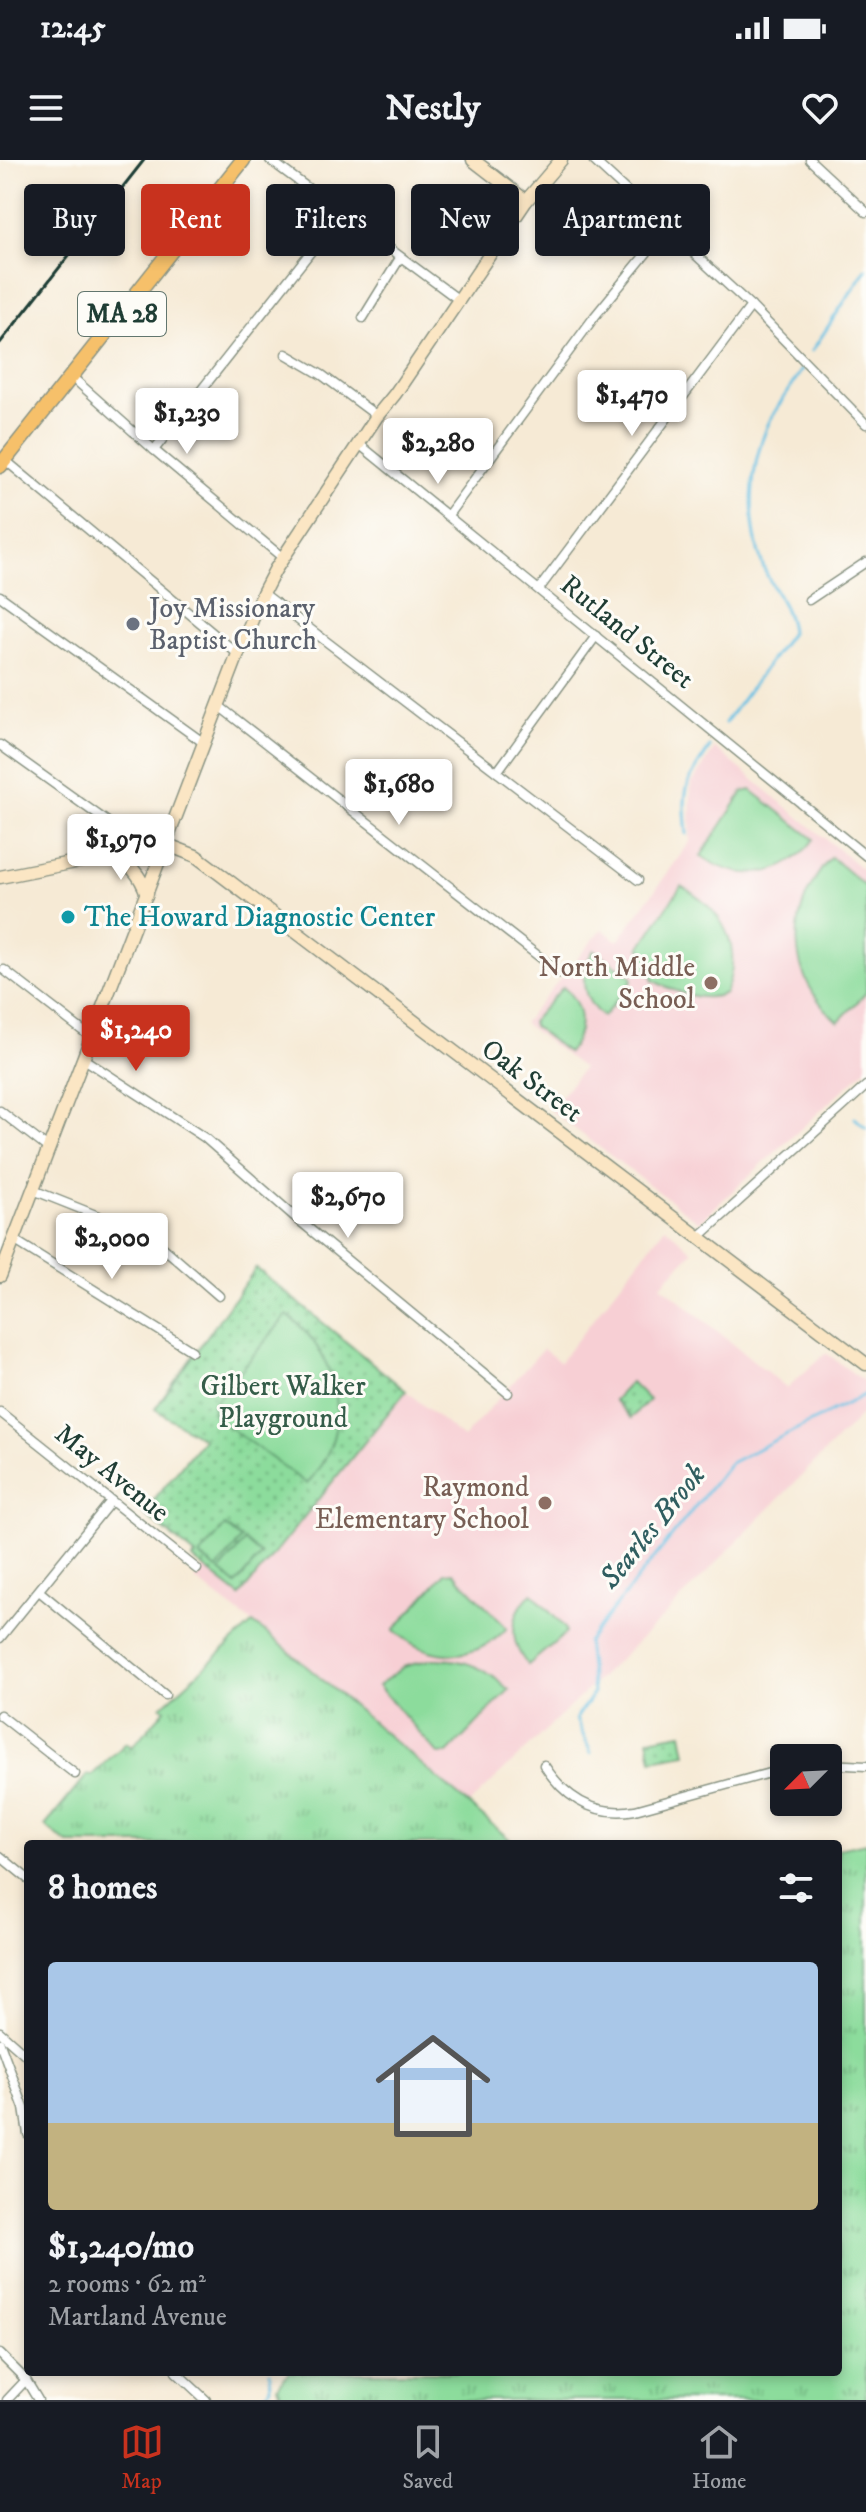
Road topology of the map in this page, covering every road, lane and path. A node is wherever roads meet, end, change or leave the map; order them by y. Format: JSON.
{"nodes":[{"id":1,"x":243,"y":160,"type":"edge"},
{"id":2,"x":270,"y":160,"type":"edge"},
{"id":3,"x":473,"y":160,"type":"edge"},
{"id":4,"x":561,"y":160,"type":"edge"},
{"id":5,"x":593,"y":160,"type":"edge"},
{"id":6,"x":810,"y":160,"type":"edge"},
{"id":7,"x":303,"y":184,"type":"edge"},
{"id":8,"x":619,"y":184,"type":"edge"},
{"id":9,"x":526,"y":201,"type":"junction"},
{"id":10,"x":866,"y":212,"type":"edge"},
{"id":11,"x":395,"y":254,"type":"edge"},
{"id":12,"x":307,"y":256,"type":"edge"},
{"id":13,"x":644,"y":256,"type":"edge"},
{"id":14,"x":697,"y":256,"type":"edge"},
{"id":15,"x":400,"y":258,"type":"junction"},
{"id":16,"x":459,"y":300,"type":"junction"},
{"id":17,"x":751,"y":306,"type":"junction"},
{"id":18,"x":363,"y":318,"type":"dead end"},
{"id":19,"x":286,"y":354,"type":"dead end"},
{"id":20,"x":72,"y":377,"type":"junction"},
{"id":21,"x":377,"y":416,"type":"junction"},
{"id":22,"x":865,"y":422,"type":"edge"},
{"id":23,"x":359,"y":444,"type":"junction"},
{"id":24,"x":154,"y":450,"type":"junction"},
{"id":25,"x":2,"y":461,"type":"edge"},
{"id":26,"x":448,"y":515,"type":"junction"},
{"id":27,"x":283,"y":558,"type":"junction"},
{"id":28,"x":866,"y":562,"type":"edge"},
{"id":29,"x":539,"y":589,"type":"junction"},
{"id":30,"x":263,"y":593,"type":"junction"},
{"id":31,"x":0,"y":596,"type":"edge"},
{"id":32,"x":809,"y":600,"type":"dead end"},
{"id":33,"x":596,"y":636,"type":"junction"},
{"id":34,"x":238,"y":654,"type":"junction"},
{"id":35,"x":219,"y":706,"type":"junction"},
{"id":36,"x":204,"y":743,"type":"junction"},
{"id":37,"x":0,"y":745,"type":"edge"},
{"id":38,"x":497,"y":772,"type":"junction"},
{"id":39,"x":166,"y":846,"type":"junction"},
{"id":40,"x":145,"y":848,"type":"junction"},
{"id":41,"x":111,"y":855,"type":"junction"},
{"id":42,"x":866,"y":856,"type":"edge"},
{"id":43,"x":0,"y":877,"type":"edge"},
{"id":44,"x":638,"y":880,"type":"dead end"},
{"id":45,"x":147,"y":894,"type":"junction"},
{"id":46,"x":4,"y":970,"type":"dead end"},
{"id":47,"x":560,"y":973,"type":"dead end"},
{"id":48,"x":92,"y":1038,"type":"junction"},
{"id":49,"x":84,"y":1059,"type":"junction"},
{"id":50,"x":862,"y":1089,"type":"edge"},
{"id":51,"x":866,"y":1101,"type":"edge"},
{"id":52,"x":0,"y":1111,"type":"edge"},
{"id":53,"x":49,"y":1149,"type":"junction"},
{"id":54,"x":33,"y":1190,"type":"junction"},
{"id":55,"x":699,"y":1237,"type":"junction"},
{"id":56,"x":14,"y":1240,"type":"junction"},
{"id":57,"x":0,"y":1276,"type":"edge"},
{"id":58,"x":219,"y":1296,"type":"dead end"},
{"id":59,"x":192,"y":1351,"type":"dead end"},
{"id":60,"x":866,"y":1364,"type":"edge"},
{"id":61,"x":508,"y":1393,"type":"dead end"},
{"id":62,"x":0,"y":1412,"type":"edge"},
{"id":63,"x":111,"y":1501,"type":"junction"},
{"id":64,"x":197,"y":1569,"type":"dead end"},
{"id":65,"x":39,"y":1591,"type":"junction"},
{"id":66,"x":0,"y":1638,"type":"edge"},
{"id":67,"x":165,"y":1695,"type":"dead end"},
{"id":68,"x":0,"y":1715,"type":"edge"},
{"id":69,"x":544,"y":1765,"type":"dead end"},
{"id":70,"x":842,"y":1765,"type":"edge"},
{"id":71,"x":866,"y":1766,"type":"edge"},
{"id":72,"x":770,"y":1773,"type":"edge"},
{"id":73,"x":75,"y":1774,"type":"dead end"},
{"id":74,"x":1,"y":1859,"type":"edge"},
{"id":75,"x":24,"y":1876,"type":"edge"},
{"id":76,"x":0,"y":2032,"type":"edge"},
{"id":77,"x":0,"y":2043,"type":"edge"},
{"id":78,"x":24,"y":2053,"type":"edge"},
{"id":79,"x":24,"y":2114,"type":"edge"},
{"id":80,"x":0,"y":2354,"type":"edge"},
{"id":81,"x":180,"y":2376,"type":"edge"},
{"id":82,"x":26,"y":2380,"type":"junction"},
{"id":83,"x":7,"y":2400,"type":"edge"},
{"id":84,"x":38,"y":2400,"type":"edge"},
{"id":85,"x":206,"y":2400,"type":"edge"}],
"edges":[{"from":1,"to":20,"type":"main road","number":"MA 28"},
{"from":2,"to":7,"type":"street"},
{"from":3,"to":9,"type":"main road"},
{"from":4,"to":9,"type":"main road"},
{"from":5,"to":8,"type":"street"},
{"from":6,"to":10,"type":"street"},
{"from":9,"to":16,"type":"main road"},
{"from":11,"to":15,"type":"street"},
{"from":12,"to":24,"type":"street"},
{"from":13,"to":26,"type":"street"},
{"from":14,"to":17,"type":"street"},
{"from":15,"to":16,"type":"street"},
{"from":15,"to":18,"type":"street"},
{"from":16,"to":21,"type":"main road"},
{"from":17,"to":22,"type":"street"},
{"from":17,"to":29,"type":"street"},
{"from":19,"to":21,"type":"street"},
{"from":20,"to":24,"type":"street"},
{"from":20,"to":25,"type":"main road","number":"MA 28"},
{"from":21,"to":23,"type":"main road"},
{"from":23,"to":26,"type":"street","name":"Rutland Street"},
{"from":23,"to":27,"type":"main road"},
{"from":24,"to":27,"type":"street"},
{"from":25,"to":34,"type":"street"},
{"from":26,"to":29,"type":"street","name":"Rutland Street"},
{"from":27,"to":30,"type":"main road"},
{"from":28,"to":32,"type":"street"},
{"from":29,"to":33,"type":"street","name":"Rutland Street"},
{"from":30,"to":34,"type":"main road"},
{"from":30,"to":38,"type":"street"},
{"from":31,"to":36,"type":"street"},
{"from":33,"to":38,"type":"street"},
{"from":33,"to":42,"type":"street","name":"Rutland Street"},
{"from":34,"to":35,"type":"main road"},
{"from":35,"to":36,"type":"main road"},
{"from":35,"to":47,"type":"street"},
{"from":36,"to":39,"type":"main road"},
{"from":37,"to":40,"type":"street"},
{"from":38,"to":44,"type":"street"},
{"from":39,"to":40,"type":"main road"},
{"from":39,"to":45,"type":"main road"},
{"from":39,"to":55,"type":"main road","name":"Oak Street"},
{"from":40,"to":41,"type":"main road"},
{"from":41,"to":43,"type":"main road"},
{"from":41,"to":45,"type":"main road"},
{"from":45,"to":48,"type":"main road"},
{"from":46,"to":48,"type":"street"},
{"from":48,"to":49,"type":"main road"},
{"from":49,"to":53,"type":"main road"},
{"from":49,"to":61,"type":"street"},
{"from":50,"to":51,"type":"street"},
{"from":50,"to":55,"type":"street"},
{"from":52,"to":53,"type":"street"},
{"from":53,"to":54,"type":"main road"},
{"from":54,"to":56,"type":"main road"},
{"from":54,"to":58,"type":"street"},
{"from":55,"to":60,"type":"main road","name":"Oak Street"},
{"from":56,"to":57,"type":"main road"},
{"from":56,"to":59,"type":"street"},
{"from":62,"to":63,"type":"street","name":"May Avenue"},
{"from":63,"to":64,"type":"street","name":"May Avenue"},
{"from":63,"to":65,"type":"street"},
{"from":65,"to":66,"type":"street"},
{"from":65,"to":67,"type":"street"},
{"from":68,"to":73,"type":"street"},
{"from":69,"to":72,"type":"street"},
{"from":70,"to":71,"type":"street"},
{"from":74,"to":75,"type":"street"},
{"from":76,"to":78,"type":"street"},
{"from":77,"to":79,"type":"street"},
{"from":80,"to":82,"type":"street"},
{"from":81,"to":85,"type":"street"},
{"from":82,"to":83,"type":"street"},
{"from":82,"to":84,"type":"street"}]}
